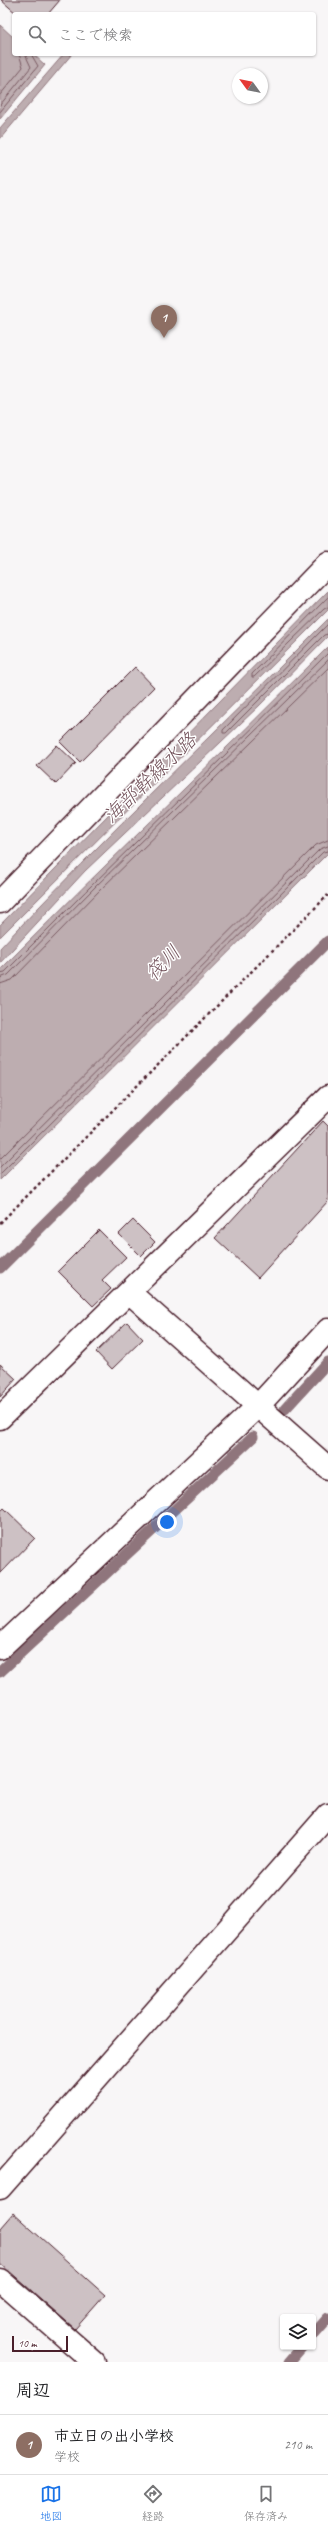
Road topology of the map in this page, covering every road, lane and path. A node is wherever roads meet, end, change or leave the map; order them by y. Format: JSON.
{"nodes":[{"id":1,"x":328,"y":563,"type":"edge"},
{"id":2,"x":328,"y":895,"type":"edge"},
{"id":3,"x":0,"y":902,"type":"edge"},
{"id":4,"x":328,"y":1096,"type":"edge"},
{"id":5,"x":0,"y":1223,"type":"edge"},
{"id":6,"x":129,"y":1292,"type":"junction"},
{"id":7,"x":328,"y":1330,"type":"edge"},
{"id":8,"x":258,"y":1406,"type":"junction"},
{"id":9,"x":0,"y":1418,"type":"edge"},
{"id":10,"x":328,"y":1468,"type":"edge"},
{"id":11,"x":0,"y":1648,"type":"edge"},
{"id":12,"x":328,"y":1815,"type":"edge"},
{"id":13,"x":0,"y":2188,"type":"edge"},
{"id":14,"x":0,"y":2280,"type":"edge"},
{"id":15,"x":94,"y":2362,"type":"edge"}],
"edges":[{"from":1,"to":3,"type":"street"},
{"from":2,"to":5,"type":"path"},
{"from":4,"to":6,"type":"street"},
{"from":6,"to":8,"type":"street"},
{"from":6,"to":9,"type":"street"},
{"from":7,"to":8,"type":"street"},
{"from":8,"to":10,"type":"street"},
{"from":8,"to":11,"type":"street"},
{"from":12,"to":13,"type":"street"},
{"from":14,"to":15,"type":"street"}]}
